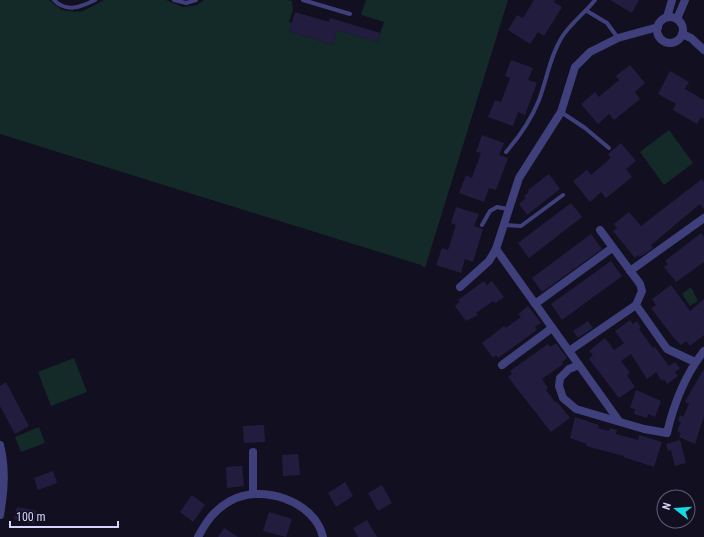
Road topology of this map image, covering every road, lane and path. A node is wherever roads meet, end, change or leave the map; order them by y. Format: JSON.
{"nodes":[{"id":1,"x":54,"y":0,"type":"edge"},
{"id":2,"x":95,"y":0,"type":"edge"},
{"id":3,"x":174,"y":0,"type":"edge"},
{"id":4,"x":196,"y":0,"type":"edge"},
{"id":5,"x":303,"y":0,"type":"edge"},
{"id":6,"x":595,"y":0,"type":"edge"},
{"id":7,"x":672,"y":0,"type":"edge"},
{"id":8,"x":685,"y":0,"type":"edge"},
{"id":9,"x":310,"y":1,"type":"edge"},
{"id":10,"x":587,"y":11,"type":"junction"},
{"id":11,"x":350,"y":14,"type":"dead end"},
{"id":12,"x":667,"y":17,"type":"junction"},
{"id":13,"x":677,"y":19,"type":"junction"},
{"id":14,"x":658,"y":27,"type":"junction"},
{"id":15,"x":682,"y":34,"type":"junction"},
{"id":16,"x":618,"y":38,"type":"junction"},
{"id":17,"x":704,"y":50,"type":"edge"},
{"id":18,"x":561,"y":112,"type":"junction"},
{"id":19,"x":609,"y":148,"type":"dead end"},
{"id":20,"x":506,"y":152,"type":"dead end"},
{"id":21,"x":563,"y":195,"type":"dead end"},
{"id":22,"x":509,"y":209,"type":"junction"},
{"id":23,"x":704,"y":218,"type":"edge"},
{"id":24,"x":482,"y":225,"type":"dead end"},
{"id":25,"x":504,"y":225,"type":"junction"},
{"id":26,"x":600,"y":230,"type":"dead end"},
{"id":27,"x":612,"y":248,"type":"junction"},
{"id":28,"x":496,"y":249,"type":"junction"},
{"id":29,"x":630,"y":271,"type":"junction"},
{"id":30,"x":460,"y":287,"type":"dead end"},
{"id":31,"x":535,"y":304,"type":"junction"},
{"id":32,"x":636,"y":304,"type":"junction"},
{"id":33,"x":552,"y":328,"type":"junction"},
{"id":34,"x":569,"y":350,"type":"junction"},
{"id":35,"x":704,"y":351,"type":"edge"},
{"id":36,"x":695,"y":362,"type":"junction"},
{"id":37,"x":579,"y":364,"type":"junction"},
{"id":38,"x":502,"y":365,"type":"dead end"},
{"id":39,"x":619,"y":421,"type":"junction"},
{"id":40,"x":0,"y":445,"type":"edge"},
{"id":41,"x":253,"y":452,"type":"dead end"},
{"id":42,"x":253,"y":493,"type":"junction"},
{"id":43,"x":0,"y":515,"type":"edge"},
{"id":44,"x":198,"y":537,"type":"edge"},
{"id":45,"x":323,"y":537,"type":"edge"}],
"edges":[{"from":1,"to":2,"type":"lane"},
{"from":3,"to":4,"type":"lane"},
{"from":5,"to":9,"type":"lane"},
{"from":6,"to":10,"type":"lane"},
{"from":7,"to":12,"type":"street"},
{"from":8,"to":13,"type":"street"},
{"from":9,"to":11,"type":"lane"},
{"from":10,"to":16,"type":"lane"},
{"from":10,"to":20,"type":"lane"},
{"from":12,"to":13,"type":"street"},
{"from":12,"to":14,"type":"street"},
{"from":13,"to":15,"type":"street"},
{"from":14,"to":15,"type":"street"},
{"from":14,"to":16,"type":"street"},
{"from":15,"to":17,"type":"street"},
{"from":16,"to":18,"type":"street"},
{"from":18,"to":19,"type":"lane"},
{"from":18,"to":22,"type":"street"},
{"from":21,"to":25,"type":"lane"},
{"from":22,"to":24,"type":"lane"},
{"from":22,"to":25,"type":"street"},
{"from":23,"to":29,"type":"street"},
{"from":25,"to":28,"type":"street"},
{"from":26,"to":27,"type":"street"},
{"from":27,"to":29,"type":"street"},
{"from":27,"to":31,"type":"street"},
{"from":28,"to":30,"type":"street"},
{"from":28,"to":31,"type":"street"},
{"from":29,"to":32,"type":"street"},
{"from":31,"to":33,"type":"street"},
{"from":32,"to":34,"type":"street"},
{"from":32,"to":36,"type":"street"},
{"from":33,"to":34,"type":"street"},
{"from":33,"to":38,"type":"street"},
{"from":34,"to":37,"type":"street"},
{"from":35,"to":36,"type":"street"},
{"from":36,"to":39,"type":"street"},
{"from":37,"to":39,"type":"street"},
{"from":37,"to":39,"type":"street"},
{"from":40,"to":43,"type":"street"},
{"from":41,"to":42,"type":"street"},
{"from":42,"to":44,"type":"street"},
{"from":42,"to":45,"type":"street"}]}
